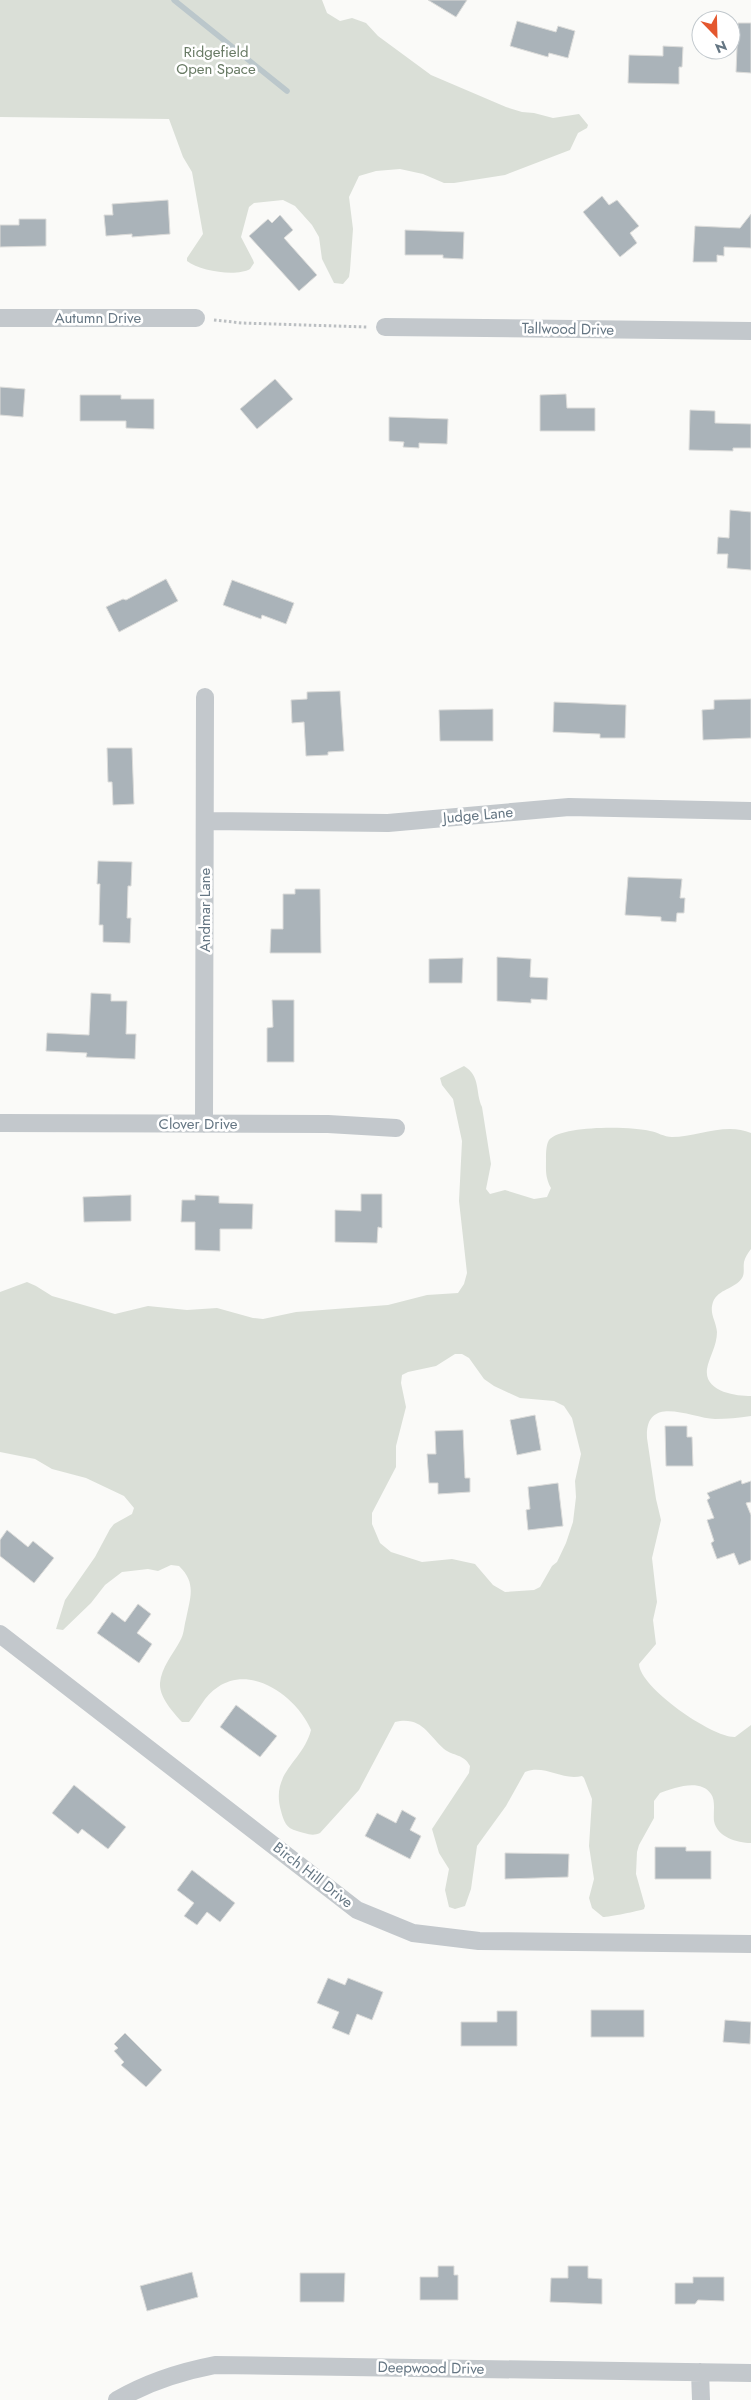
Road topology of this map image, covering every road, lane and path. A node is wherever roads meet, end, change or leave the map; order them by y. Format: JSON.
{"nodes":[{"id":1,"x":0,"y":318,"type":"edge"},
{"id":2,"x":196,"y":318,"type":"joint"},
{"id":3,"x":386,"y":327,"type":"joint"},
{"id":4,"x":751,"y":331,"type":"edge"},
{"id":5,"x":205,"y":697,"type":"dead end"},
{"id":6,"x":751,"y":811,"type":"edge"},
{"id":7,"x":205,"y":821,"type":"junction"},
{"id":8,"x":0,"y":1123,"type":"edge"},
{"id":9,"x":204,"y":1124,"type":"junction"},
{"id":10,"x":396,"y":1128,"type":"dead end"},
{"id":11,"x":0,"y":1634,"type":"edge"},
{"id":12,"x":751,"y":1944,"type":"edge"},
{"id":13,"x":700,"y":2372,"type":"junction"},
{"id":14,"x":751,"y":2373,"type":"edge"},
{"id":15,"x":117,"y":2400,"type":"edge"},
{"id":16,"x":701,"y":2400,"type":"edge"}],
"edges":[{"from":1,"to":2,"type":"street","name":"Autumn Drive"},
{"from":2,"to":3,"type":"path"},
{"from":3,"to":4,"type":"street","name":"Tallwood Drive"},
{"from":5,"to":7,"type":"street","name":"Andmar Lane"},
{"from":6,"to":7,"type":"street","name":"Judge Lane"},
{"from":7,"to":9,"type":"street","name":"Andmar Lane"},
{"from":8,"to":9,"type":"street","name":"Clover Drive"},
{"from":9,"to":10,"type":"street","name":"Clover Drive"},
{"from":11,"to":12,"type":"street","name":"Birch Hill Drive"},
{"from":13,"to":14,"type":"street","name":"Deepwood Drive"},
{"from":13,"to":15,"type":"street","name":"Deepwood Drive"},
{"from":13,"to":16,"type":"street"}]}
